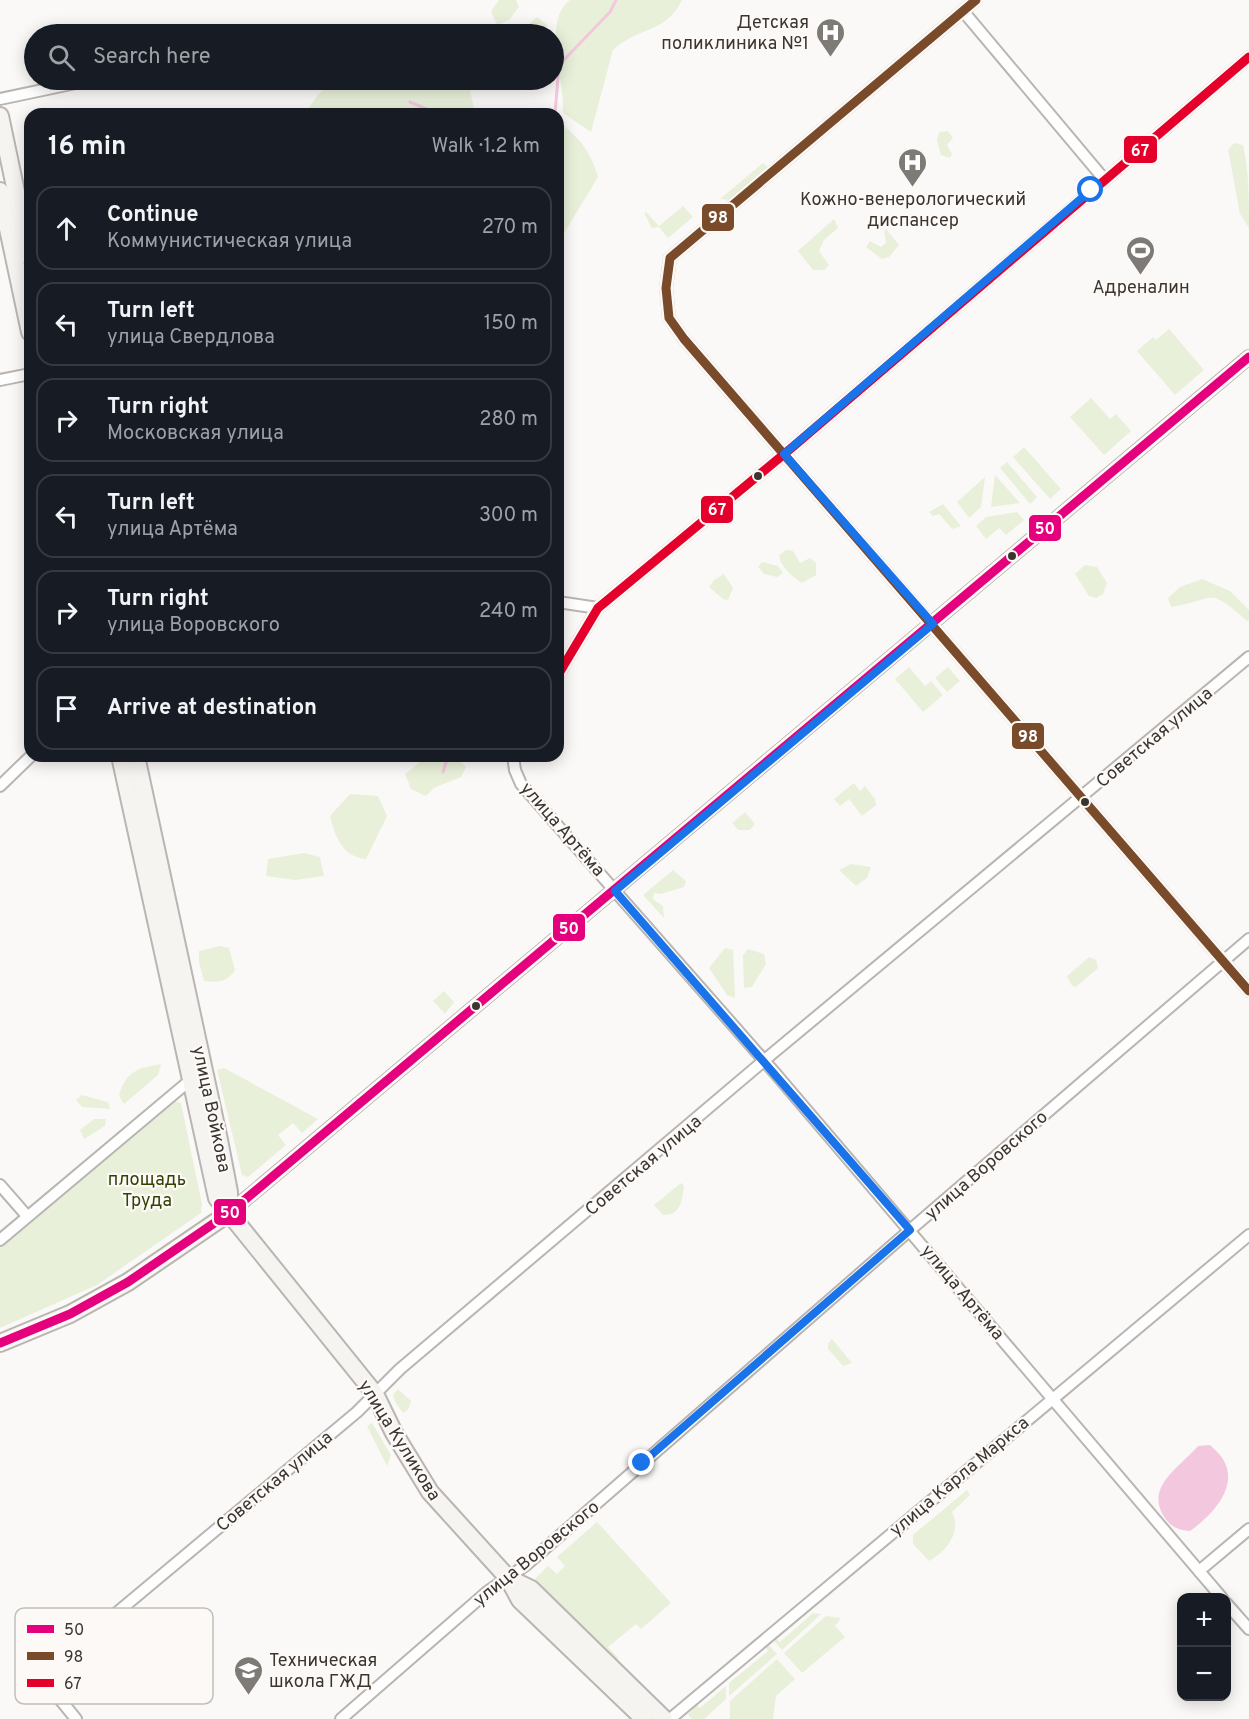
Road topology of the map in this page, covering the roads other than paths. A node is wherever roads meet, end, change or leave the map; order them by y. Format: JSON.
{"nodes":[{"id":1,"x":976,"y":0,"type":"edge"},
{"id":2,"x":963,"y":11,"type":"junction"},
{"id":3,"x":1249,"y":57,"type":"edge"},
{"id":4,"x":43,"y":90,"type":"edge"},
{"id":5,"x":0,"y":99,"type":"edge"},
{"id":6,"x":0,"y":116,"type":"edge"},
{"id":7,"x":1104,"y":179,"type":"junction"},
{"id":8,"x":0,"y":191,"type":"edge"},
{"id":9,"x":24,"y":230,"type":"edge"},
{"id":10,"x":5,"y":238,"type":"edge"},
{"id":11,"x":24,"y":309,"type":"edge"},
{"id":12,"x":1249,"y":357,"type":"edge"},
{"id":13,"x":24,"y":375,"type":"edge"},
{"id":14,"x":0,"y":380,"type":"edge"},
{"id":15,"x":784,"y":454,"type":"junction"},
{"id":16,"x":564,"y":603,"type":"edge"},
{"id":17,"x":598,"y":608,"type":"junction"},
{"id":18,"x":933,"y":624,"type":"junction"},
{"id":19,"x":1249,"y":657,"type":"edge"},
{"id":20,"x":564,"y":665,"type":"edge"},
{"id":21,"x":25,"y":762,"type":"edge"},
{"id":22,"x":121,"y":762,"type":"edge"},
{"id":23,"x":137,"y":762,"type":"edge"},
{"id":24,"x":514,"y":762,"type":"edge"},
{"id":25,"x":0,"y":786,"type":"edge"},
{"id":26,"x":1082,"y":796,"type":"junction"},
{"id":27,"x":615,"y":891,"type":"junction"},
{"id":28,"x":1249,"y":939,"type":"edge"},
{"id":29,"x":1223,"y":961,"type":"junction"},
{"id":30,"x":1249,"y":991,"type":"edge"},
{"id":31,"x":764,"y":1062,"type":"junction"},
{"id":32,"x":204,"y":1069,"type":"junction"},
{"id":33,"x":190,"y":1081,"type":"junction"},
{"id":34,"x":0,"y":1185,"type":"edge"},
{"id":35,"x":229,"y":1213,"type":"junction"},
{"id":36,"x":27,"y":1216,"type":"junction"},
{"id":37,"x":910,"y":1230,"type":"junction"},
{"id":38,"x":1249,"y":1235,"type":"edge"},
{"id":39,"x":0,"y":1240,"type":"edge"},
{"id":40,"x":0,"y":1343,"type":"edge"},
{"id":41,"x":375,"y":1394,"type":"junction"},
{"id":42,"x":1052,"y":1397,"type":"junction"},
{"id":43,"x":1249,"y":1529,"type":"edge"},
{"id":44,"x":1199,"y":1571,"type":"junction"},
{"id":45,"x":507,"y":1578,"type":"junction"},
{"id":46,"x":1218,"y":1593,"type":"edge"},
{"id":47,"x":122,"y":1608,"type":"edge"},
{"id":48,"x":1231,"y":1608,"type":"edge"},
{"id":49,"x":1249,"y":1629,"type":"edge"},
{"id":50,"x":64,"y":1704,"type":"edge"},
{"id":51,"x":76,"y":1719,"type":"edge"},
{"id":52,"x":341,"y":1719,"type":"edge"},
{"id":53,"x":644,"y":1719,"type":"edge"},
{"id":54,"x":664,"y":1719,"type":"edge"},
{"id":55,"x":670,"y":1719,"type":"edge"}],
"edges":[{"from":1,"to":2,"type":"street"},
{"from":2,"to":7,"type":"street"},
{"from":2,"to":15,"type":"street"},
{"from":3,"to":7,"type":"street"},
{"from":4,"to":5,"type":"street"},
{"from":6,"to":9,"type":"main road"},
{"from":7,"to":15,"type":"street"},
{"from":8,"to":10,"type":"main road"},
{"from":10,"to":11,"type":"main road"},
{"from":12,"to":18,"type":"street"},
{"from":13,"to":14,"type":"street"},
{"from":15,"to":17,"type":"street"},
{"from":15,"to":18,"type":"street"},
{"from":16,"to":17,"type":"street"},
{"from":17,"to":20,"type":"street"},
{"from":18,"to":26,"type":"street"},
{"from":18,"to":27,"type":"street"},
{"from":19,"to":26,"type":"street","name":"Советская улица"},
{"from":21,"to":25,"type":"street"},
{"from":22,"to":33,"type":"main road","name":"улица Войкова"},
{"from":23,"to":32,"type":"main road","name":"улица Войкова"},
{"from":24,"to":27,"type":"street","name":"улица Артёма"},
{"from":26,"to":29,"type":"street"},
{"from":26,"to":31,"type":"street","name":"Советская улица"},
{"from":27,"to":31,"type":"street","name":"улица Артёма"},
{"from":27,"to":35,"type":"street"},
{"from":28,"to":29,"type":"street","name":"улица Воровского"},
{"from":29,"to":30,"type":"street"},
{"from":29,"to":37,"type":"street","name":"улица Воровского"},
{"from":31,"to":37,"type":"street","name":"улица Артёма"},
{"from":31,"to":41,"type":"street","name":"Советская улица"},
{"from":32,"to":33,"type":"street"},
{"from":32,"to":35,"type":"main road","name":"улица Войкова"},
{"from":33,"to":35,"type":"main road","name":"улица Войкова"},
{"from":33,"to":36,"type":"street"},
{"from":34,"to":36,"type":"street"},
{"from":35,"to":40,"type":"main road"},
{"from":35,"to":41,"type":"main road","name":"улица Куликова"},
{"from":36,"to":39,"type":"street"},
{"from":37,"to":42,"type":"street","name":"улица Артёма"},
{"from":37,"to":45,"type":"street","name":"улица Воровского"},
{"from":38,"to":42,"type":"street","name":"улица Карла Маркса"},
{"from":41,"to":45,"type":"main road","name":"улица Куликова"},
{"from":41,"to":47,"type":"street","name":"Советская улица"},
{"from":42,"to":44,"type":"street","name":"улица Артёма"},
{"from":42,"to":55,"type":"street","name":"улица Карла Маркса"},
{"from":43,"to":44,"type":"street"},
{"from":44,"to":46,"type":"street","name":"улица Артёма"},
{"from":45,"to":52,"type":"street","name":"улица Воровского"},
{"from":45,"to":53,"type":"main road","name":"улица Куликова"},
{"from":45,"to":54,"type":"main road","name":"улица Куликова"},
{"from":48,"to":49,"type":"street"},
{"from":50,"to":51,"type":"street","name":"Советская улица"}]}
